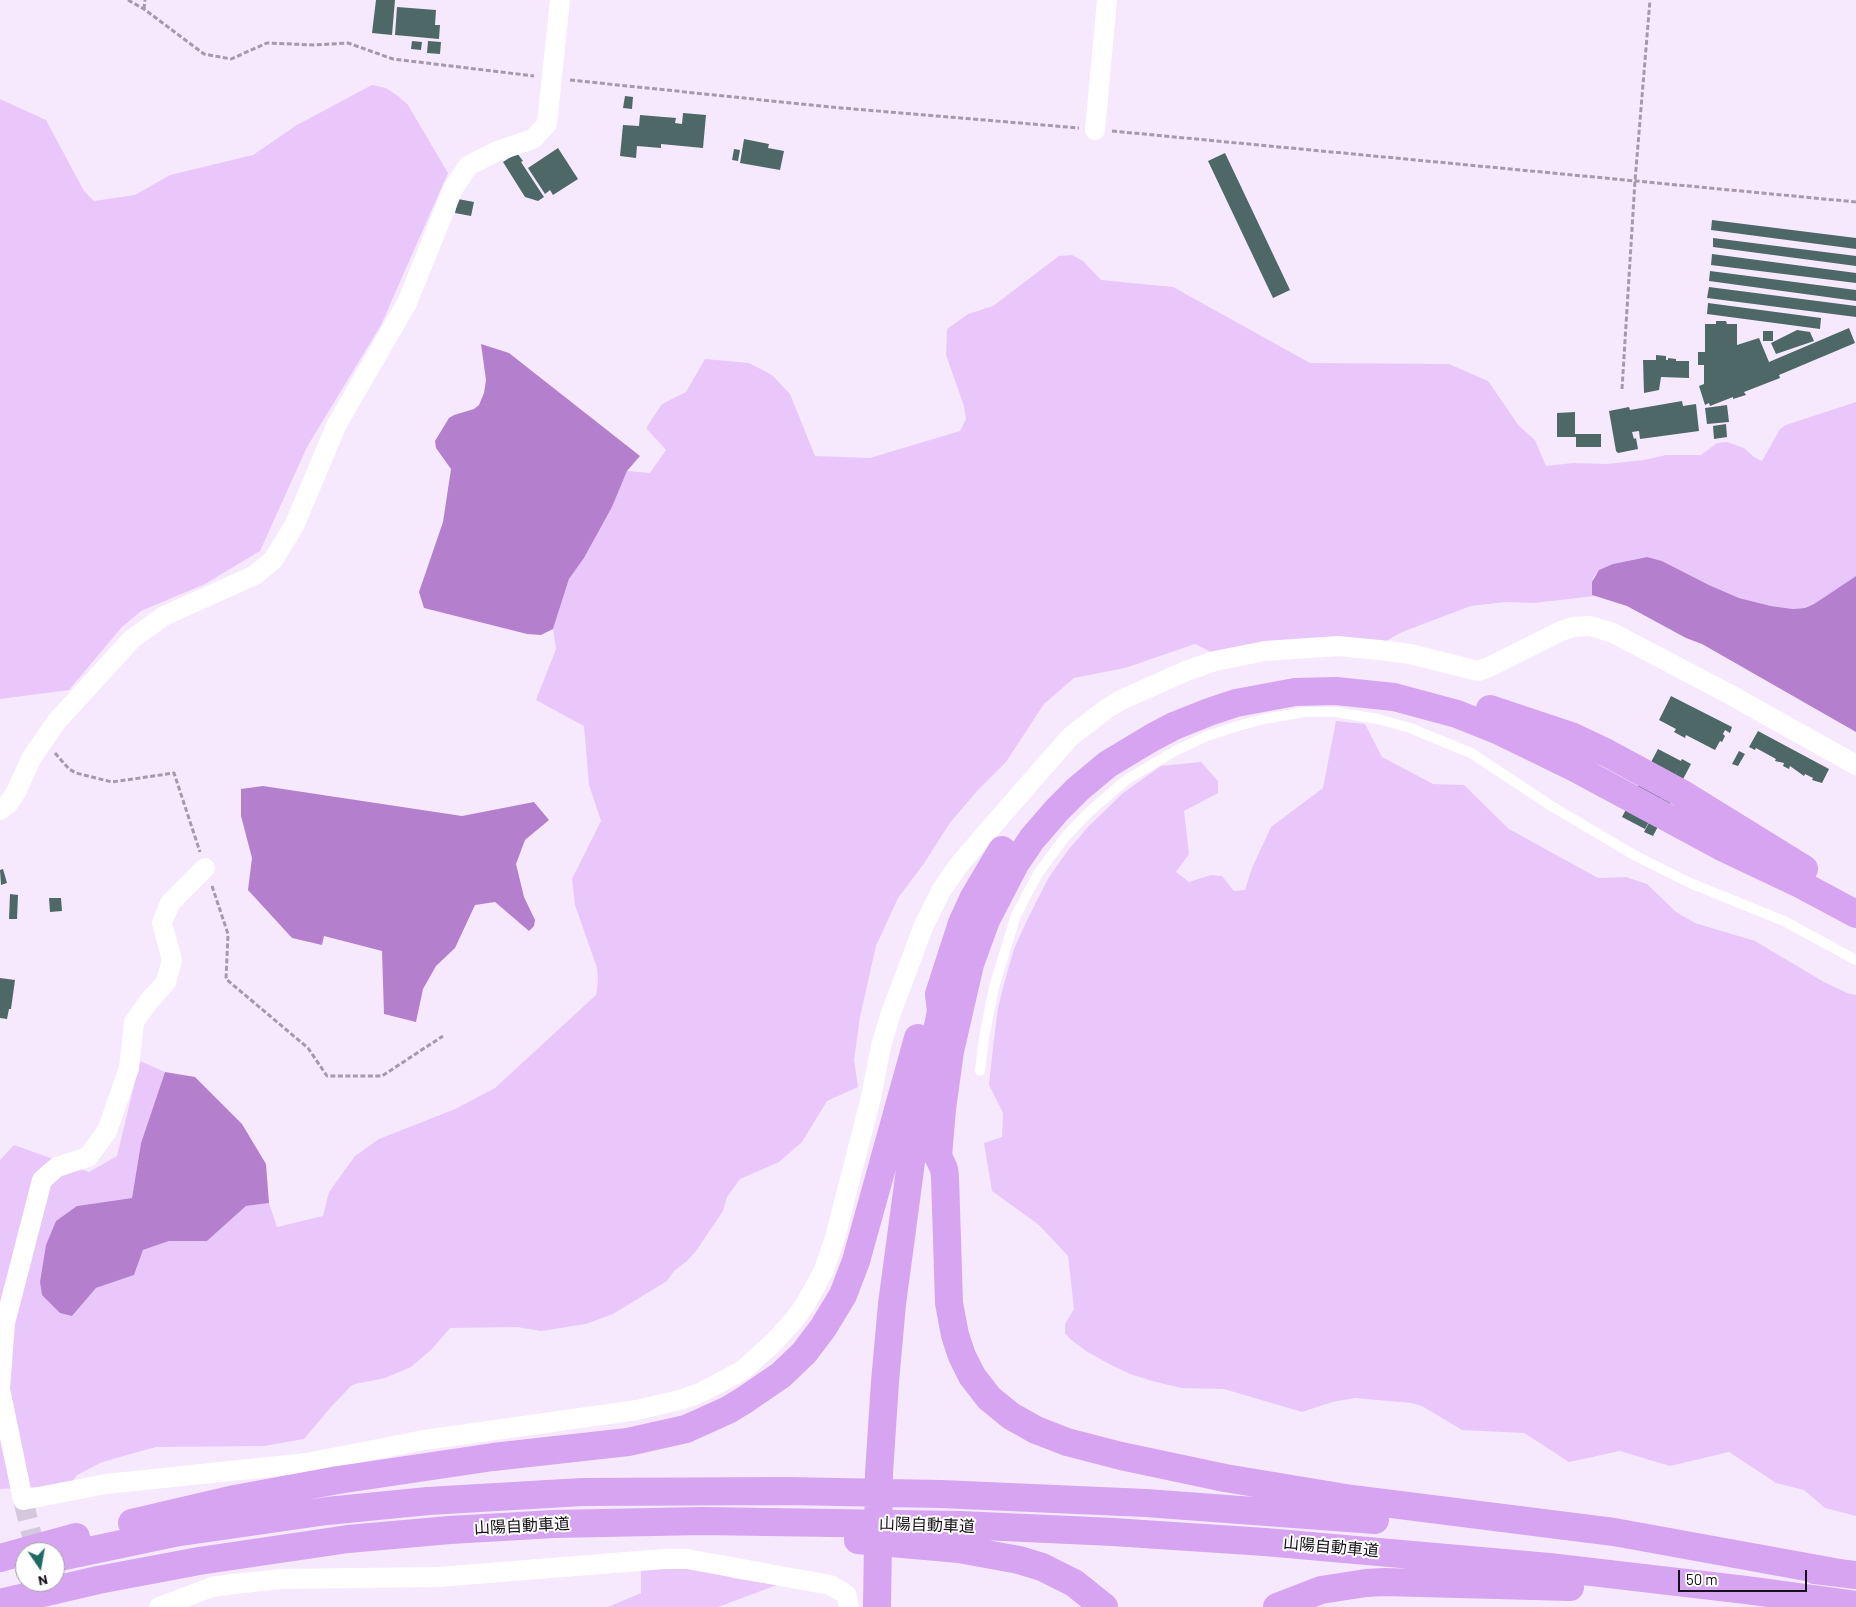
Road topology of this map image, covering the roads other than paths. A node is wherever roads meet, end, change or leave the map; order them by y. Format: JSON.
{"nodes":[{"id":1,"x":560,"y":0,"type":"edge"},
{"id":2,"x":1107,"y":0,"type":"edge"},
{"id":3,"x":1095,"y":130,"type":"road end"},
{"id":4,"x":1856,"y":765,"type":"edge"},
{"id":5,"x":0,"y":810,"type":"edge"},
{"id":6,"x":206,"y":868,"type":"road end"},
{"id":7,"x":1856,"y":897,"type":"edge"},
{"id":8,"x":1856,"y":914,"type":"edge"},
{"id":9,"x":1856,"y":960,"type":"edge"},
{"id":10,"x":939,"y":994,"type":"junction"},
{"id":11,"x":980,"y":1071,"type":"dead end"},
{"id":12,"x":938,"y":1156,"type":"junction"},
{"id":13,"x":914,"y":1534,"type":"junction"},
{"id":14,"x":65,"y":1556,"type":"edge"},
{"id":15,"x":0,"y":1558,"type":"edge"},
{"id":16,"x":15,"y":1567,"type":"edge"},
{"id":17,"x":0,"y":1571,"type":"edge"},
{"id":18,"x":1845,"y":1574,"type":"edge"},
{"id":19,"x":0,"y":1602,"type":"edge"},
{"id":20,"x":1856,"y":1606,"type":"edge"},
{"id":21,"x":159,"y":1607,"type":"edge"},
{"id":22,"x":849,"y":1607,"type":"edge"},
{"id":23,"x":877,"y":1607,"type":"edge"},
{"id":24,"x":892,"y":1607,"type":"edge"},
{"id":25,"x":1104,"y":1607,"type":"edge"},
{"id":26,"x":1277,"y":1607,"type":"edge"}],
"edges":[{"from":1,"to":5,"type":"street"},
{"from":2,"to":3,"type":"street"},
{"from":4,"to":6,"type":"street"},
{"from":7,"to":10,"type":"highway"},
{"from":8,"to":12,"type":"highway"},
{"from":9,"to":11,"type":"lane"},
{"from":10,"to":15,"type":"highway"},
{"from":10,"to":23,"type":"highway"},
{"from":12,"to":18,"type":"highway"},
{"from":12,"to":24,"type":"highway"},
{"from":13,"to":19,"type":"highway","name":"山陽自動車道"},
{"from":13,"to":20,"type":"highway","name":"山陽自動車道"},
{"from":13,"to":25,"type":"highway"},
{"from":14,"to":18,"type":"highway","name":"山陽自動車道"},
{"from":16,"to":17,"type":"highway"},
{"from":20,"to":26,"type":"highway"},
{"from":21,"to":22,"type":"street"}]}
